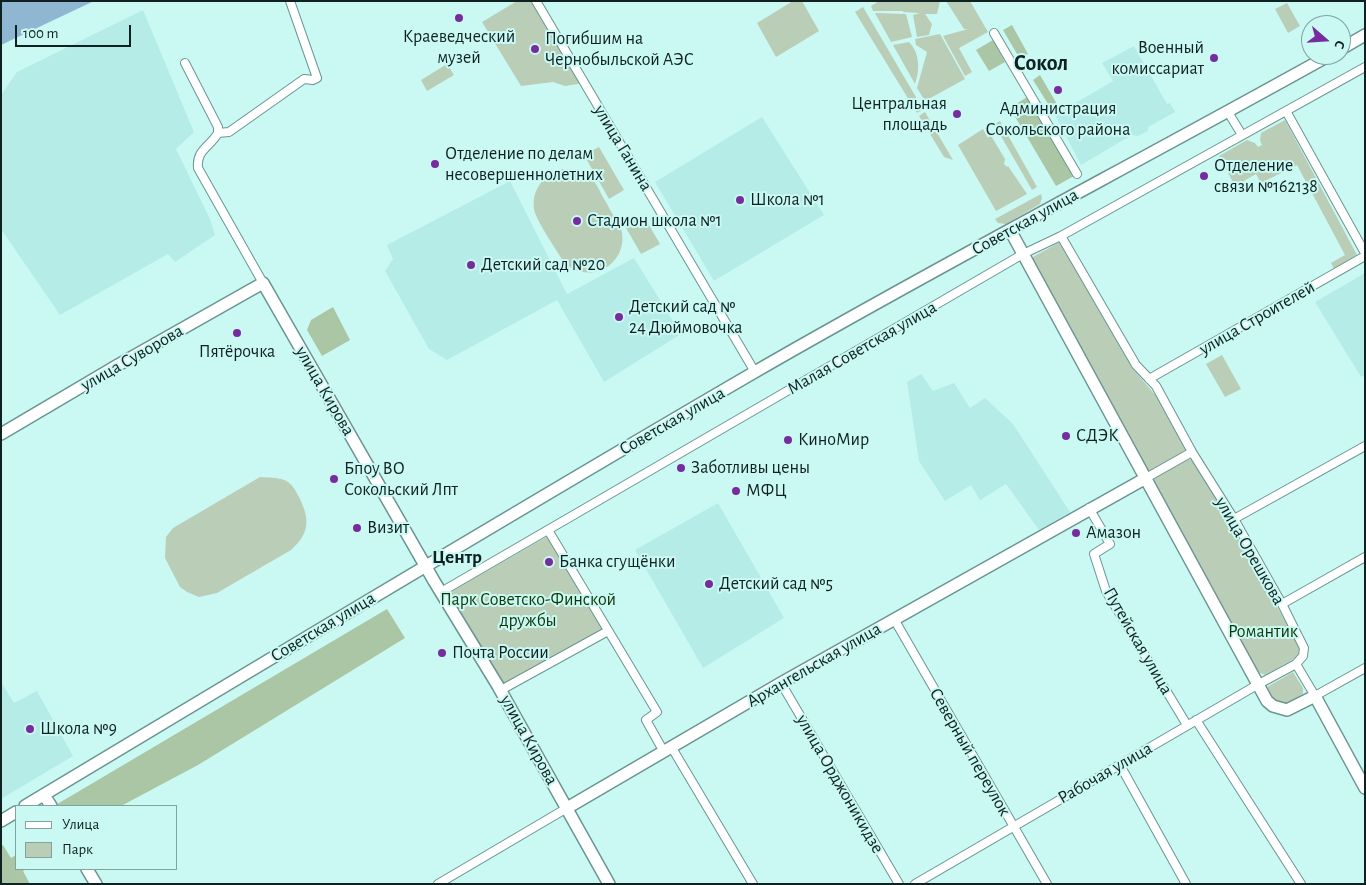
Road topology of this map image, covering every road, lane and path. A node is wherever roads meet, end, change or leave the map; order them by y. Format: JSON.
{"nodes":[{"id":1,"x":290,"y":1,"type":"edge"},
{"id":2,"x":536,"y":1,"type":"edge"},
{"id":3,"x":994,"y":33,"type":"dead end"},
{"id":4,"x":1365,"y":35,"type":"edge"},
{"id":5,"x":1351,"y":43,"type":"edge"},
{"id":6,"x":185,"y":63,"type":"dead end"},
{"id":7,"x":1312,"y":65,"type":"edge"},
{"id":8,"x":1365,"y":67,"type":"edge"},
{"id":9,"x":1286,"y":111,"type":"junction"},
{"id":10,"x":1228,"y":112,"type":"junction"},
{"id":11,"x":218,"y":133,"type":"junction"},
{"id":12,"x":1242,"y":135,"type":"junction"},
{"id":13,"x":1077,"y":174,"type":"dead end"},
{"id":14,"x":1010,"y":230,"type":"junction"},
{"id":15,"x":1062,"y":236,"type":"junction"},
{"id":16,"x":1365,"y":252,"type":"edge"},
{"id":17,"x":1023,"y":254,"type":"junction"},
{"id":18,"x":1365,"y":256,"type":"edge"},
{"id":19,"x":263,"y":283,"type":"junction"},
{"id":20,"x":755,"y":372,"type":"junction"},
{"id":21,"x":1149,"y":379,"type":"junction"},
{"id":22,"x":1,"y":434,"type":"edge"},
{"id":23,"x":1365,"y":446,"type":"edge"},
{"id":24,"x":1192,"y":452,"type":"junction"},
{"id":25,"x":1146,"y":478,"type":"junction"},
{"id":26,"x":1089,"y":508,"type":"junction"},
{"id":27,"x":1234,"y":519,"type":"junction"},
{"id":28,"x":548,"y":530,"type":"junction"},
{"id":29,"x":1365,"y":557,"type":"edge"},
{"id":30,"x":425,"y":566,"type":"junction"},
{"id":31,"x":441,"y":592,"type":"junction"},
{"id":32,"x":1282,"y":604,"type":"junction"},
{"id":33,"x":894,"y":619,"type":"junction"},
{"id":34,"x":608,"y":631,"type":"junction"},
{"id":35,"x":1296,"y":664,"type":"junction"},
{"id":36,"x":1365,"y":668,"type":"edge"},
{"id":37,"x":781,"y":683,"type":"junction"},
{"id":38,"x":1257,"y":685,"type":"junction"},
{"id":39,"x":501,"y":690,"type":"junction"},
{"id":40,"x":1315,"y":696,"type":"junction"},
{"id":41,"x":1196,"y":720,"type":"junction"},
{"id":42,"x":1187,"y":726,"type":"junction"},
{"id":43,"x":668,"y":750,"type":"junction"},
{"id":44,"x":1120,"y":765,"type":"junction"},
{"id":45,"x":1365,"y":788,"type":"edge"},
{"id":46,"x":44,"y":794,"type":"junction"},
{"id":47,"x":27,"y":805,"type":"edge"},
{"id":48,"x":50,"y":805,"type":"edge"},
{"id":49,"x":567,"y":808,"type":"junction"},
{"id":50,"x":15,"y":813,"type":"edge"},
{"id":51,"x":1,"y":821,"type":"edge"},
{"id":52,"x":1014,"y":827,"type":"junction"},
{"id":53,"x":88,"y":870,"type":"edge"},
{"id":54,"x":96,"y":884,"type":"edge"},
{"id":55,"x":438,"y":884,"type":"edge"},
{"id":56,"x":609,"y":884,"type":"edge"},
{"id":57,"x":752,"y":884,"type":"edge"},
{"id":58,"x":899,"y":884,"type":"edge"},
{"id":59,"x":915,"y":884,"type":"edge"},
{"id":60,"x":1047,"y":884,"type":"edge"},
{"id":61,"x":1186,"y":884,"type":"edge"},
{"id":62,"x":1301,"y":884,"type":"edge"}],
"edges":[{"from":1,"to":11,"type":"street"},
{"from":2,"to":20,"type":"street","name":"улица Ганина"},
{"from":3,"to":13,"type":"street"},
{"from":4,"to":5,"type":"street"},
{"from":6,"to":11,"type":"street"},
{"from":7,"to":10,"type":"street","name":"Советская улица"},
{"from":8,"to":9,"type":"street","name":"Малая Советская улица"},
{"from":9,"to":12,"type":"street","name":"Малая Советская улица"},
{"from":9,"to":16,"type":"street"},
{"from":10,"to":12,"type":"street"},
{"from":10,"to":14,"type":"street","name":"Советская улица"},
{"from":11,"to":19,"type":"street","name":"улица Кирова"},
{"from":12,"to":15,"type":"street","name":"Малая Советская улица"},
{"from":14,"to":17,"type":"street"},
{"from":14,"to":20,"type":"street","name":"Советская улица"},
{"from":15,"to":17,"type":"street","name":"Малая Советская улица"},
{"from":15,"to":21,"type":"street","name":"улица Орешкова"},
{"from":17,"to":25,"type":"street"},
{"from":17,"to":28,"type":"street","name":"Малая Советская улица"},
{"from":18,"to":21,"type":"street","name":"улица Строителей"},
{"from":19,"to":22,"type":"street","name":"улица Суворова"},
{"from":19,"to":30,"type":"street","name":"улица Кирова"},
{"from":20,"to":30,"type":"street","name":"Советская улица"},
{"from":21,"to":24,"type":"street","name":"улица Орешкова"},
{"from":23,"to":27,"type":"street"},
{"from":24,"to":25,"type":"street","name":"Архангельская улица"},
{"from":24,"to":27,"type":"street","name":"улица Орешкова"},
{"from":25,"to":26,"type":"street","name":"Архангельская улица"},
{"from":25,"to":38,"type":"street"},
{"from":26,"to":33,"type":"street","name":"Архангельская улица"},
{"from":26,"to":42,"type":"street","name":"Путейская улица"},
{"from":27,"to":32,"type":"street","name":"улица Орешкова"},
{"from":28,"to":31,"type":"street","name":"Малая Советская улица"},
{"from":28,"to":34,"type":"street"},
{"from":29,"to":32,"type":"street"},
{"from":30,"to":31,"type":"street","name":"улица Кирова"},
{"from":30,"to":46,"type":"street","name":"Советская улица"},
{"from":31,"to":39,"type":"street","name":"улица Кирова"},
{"from":32,"to":35,"type":"street","name":"улица Орешкова"},
{"from":33,"to":37,"type":"street","name":"Архангельская улица"},
{"from":33,"to":52,"type":"street","name":"Северный переулок"},
{"from":34,"to":39,"type":"street"},
{"from":34,"to":43,"type":"street"},
{"from":35,"to":38,"type":"street","name":"Рабочая улица"},
{"from":35,"to":40,"type":"street"},
{"from":36,"to":40,"type":"street"},
{"from":37,"to":43,"type":"street","name":"Архангельская улица"},
{"from":37,"to":58,"type":"street","name":"улица Орджоникидзе"},
{"from":38,"to":40,"type":"street"},
{"from":38,"to":41,"type":"street","name":"Рабочая улица"},
{"from":39,"to":49,"type":"street","name":"улица Кирова"},
{"from":40,"to":45,"type":"street"},
{"from":41,"to":42,"type":"street","name":"Рабочая улица"},
{"from":41,"to":62,"type":"street"},
{"from":42,"to":44,"type":"street","name":"Рабочая улица"},
{"from":43,"to":49,"type":"street","name":"Архангельская улица"},
{"from":43,"to":57,"type":"street"},
{"from":44,"to":52,"type":"street","name":"Рабочая улица"},
{"from":44,"to":61,"type":"street"},
{"from":46,"to":47,"type":"street","name":"Советская улица"},
{"from":46,"to":48,"type":"street"},
{"from":49,"to":55,"type":"street","name":"Архангельская улица"},
{"from":49,"to":56,"type":"street","name":"улица Кирова"},
{"from":50,"to":51,"type":"street"},
{"from":52,"to":59,"type":"street","name":"Рабочая улица"},
{"from":52,"to":60,"type":"street","name":"Северный переулок"},
{"from":53,"to":54,"type":"street"}]}
